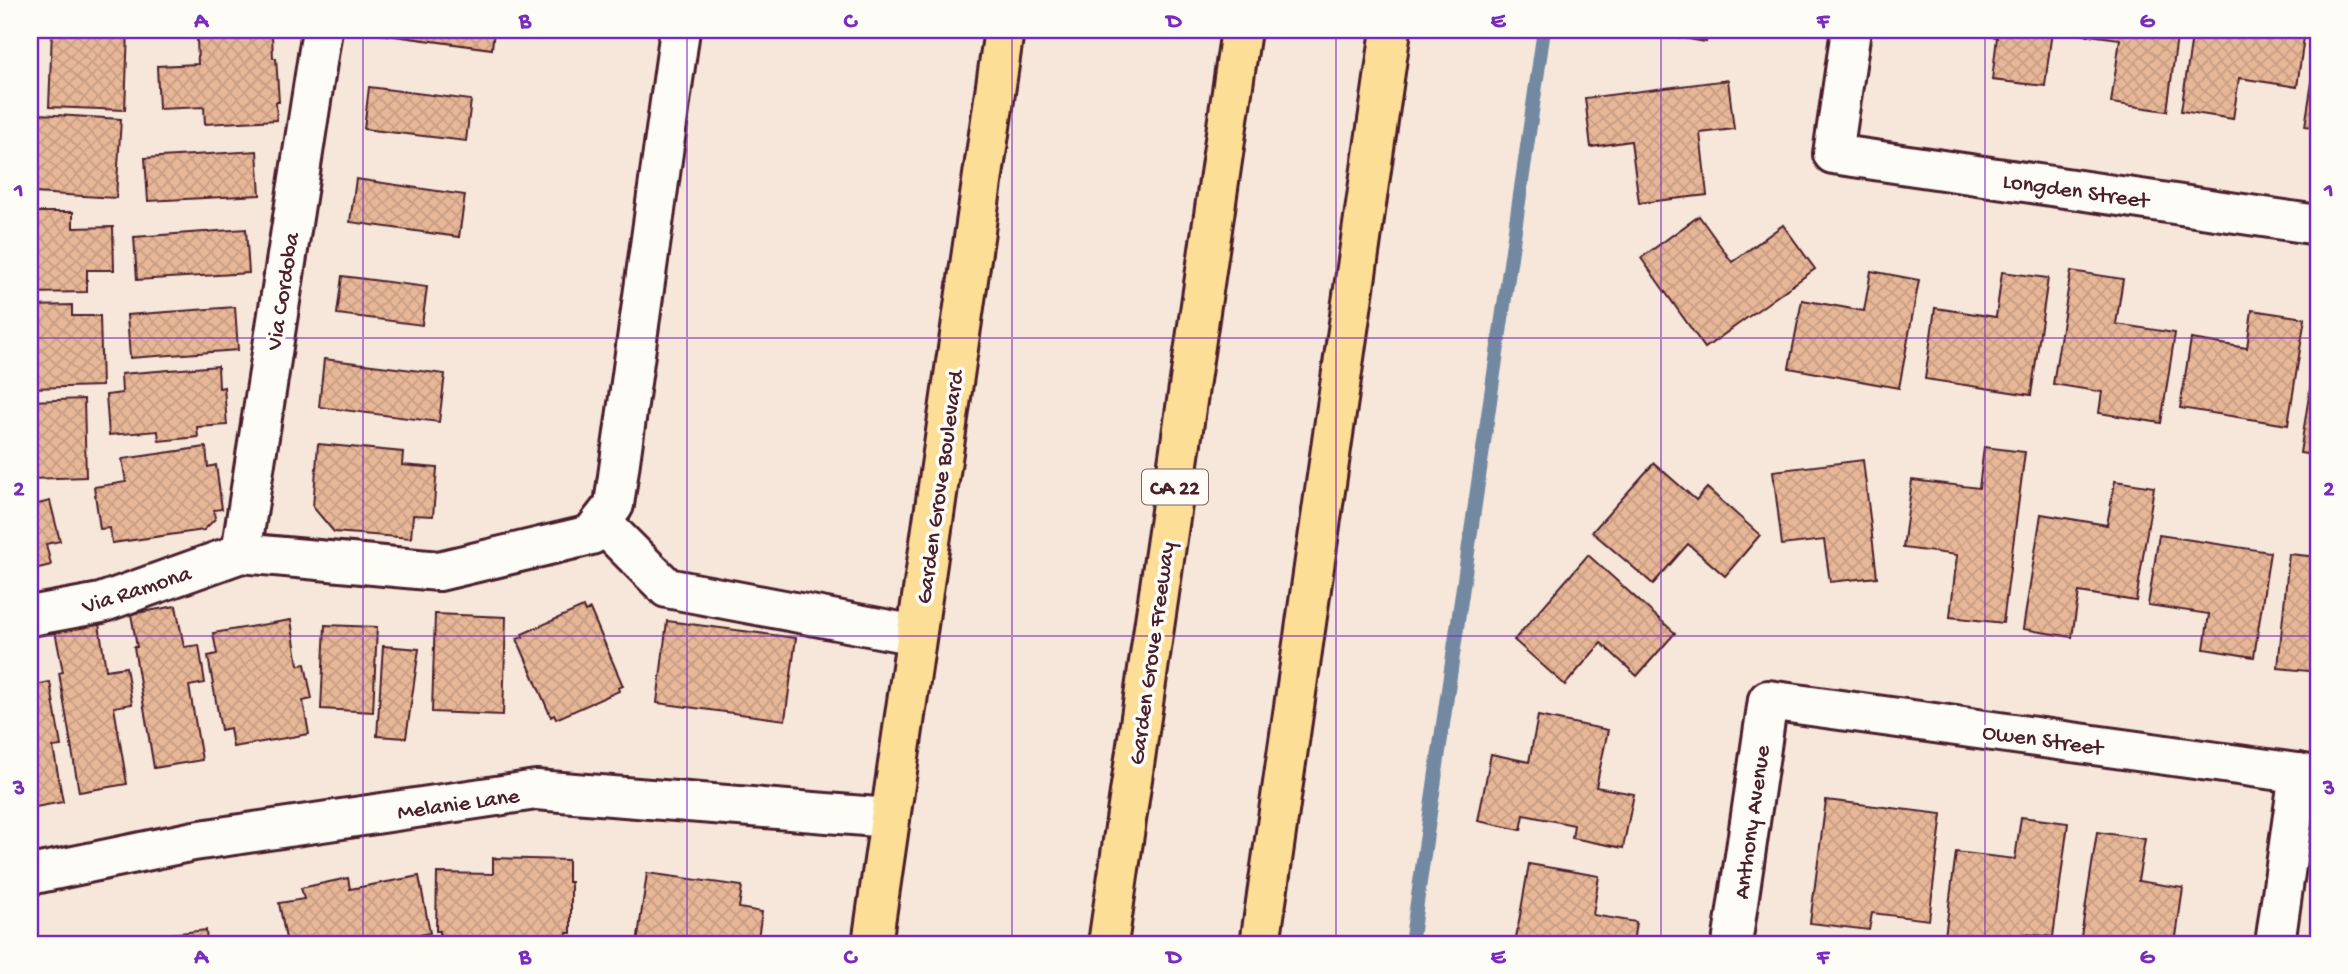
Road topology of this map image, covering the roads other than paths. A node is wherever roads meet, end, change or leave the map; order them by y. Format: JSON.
{"nodes":[{"id":1,"x":321,"y":30,"type":"edge"},
{"id":2,"x":680,"y":30,"type":"edge"},
{"id":3,"x":1004,"y":30,"type":"edge"},
{"id":4,"x":1241,"y":30,"type":"edge"},
{"id":5,"x":1391,"y":30,"type":"edge"},
{"id":6,"x":1851,"y":30,"type":"edge"},
{"id":7,"x":2318,"y":225,"type":"edge"},
{"id":8,"x":601,"y":522,"type":"junction"},
{"id":9,"x":241,"y":553,"type":"junction"},
{"id":10,"x":30,"y":615,"type":"edge"},
{"id":11,"x":916,"y":635,"type":"junction"},
{"id":12,"x":1768,"y":700,"type":"joint"},
{"id":13,"x":2309,"y":774,"type":"edge"},
{"id":14,"x":890,"y":818,"type":"junction"},
{"id":15,"x":30,"y":875,"type":"edge"},
{"id":16,"x":872,"y":944,"type":"edge"},
{"id":17,"x":1108,"y":944,"type":"edge"},
{"id":18,"x":1259,"y":944,"type":"edge"},
{"id":19,"x":1732,"y":944,"type":"edge"},
{"id":20,"x":2275,"y":944,"type":"edge"}],
"edges":[{"from":1,"to":9,"type":"street","name":"Via Cordoba"},
{"from":2,"to":8,"type":"street"},
{"from":3,"to":11,"type":"main road","name":"Garden Grove Boulevard"},
{"from":4,"to":17,"type":"main road","name":"Garden Grove Freeway","number":"CA 22"},
{"from":5,"to":18,"type":"main road"},
{"from":6,"to":7,"type":"street","name":"Longden Street"},
{"from":8,"to":9,"type":"street"},
{"from":8,"to":11,"type":"street"},
{"from":9,"to":10,"type":"street","name":"Via Ramona"},
{"from":11,"to":14,"type":"main road","name":"Garden Grove Boulevard"},
{"from":12,"to":13,"type":"street","name":"Owen Street"},
{"from":12,"to":19,"type":"street","name":"Anthony Avenue"},
{"from":13,"to":20,"type":"street"},
{"from":14,"to":15,"type":"street","name":"Melanie Lane"},
{"from":14,"to":16,"type":"main road","name":"Garden Grove Boulevard"}]}
